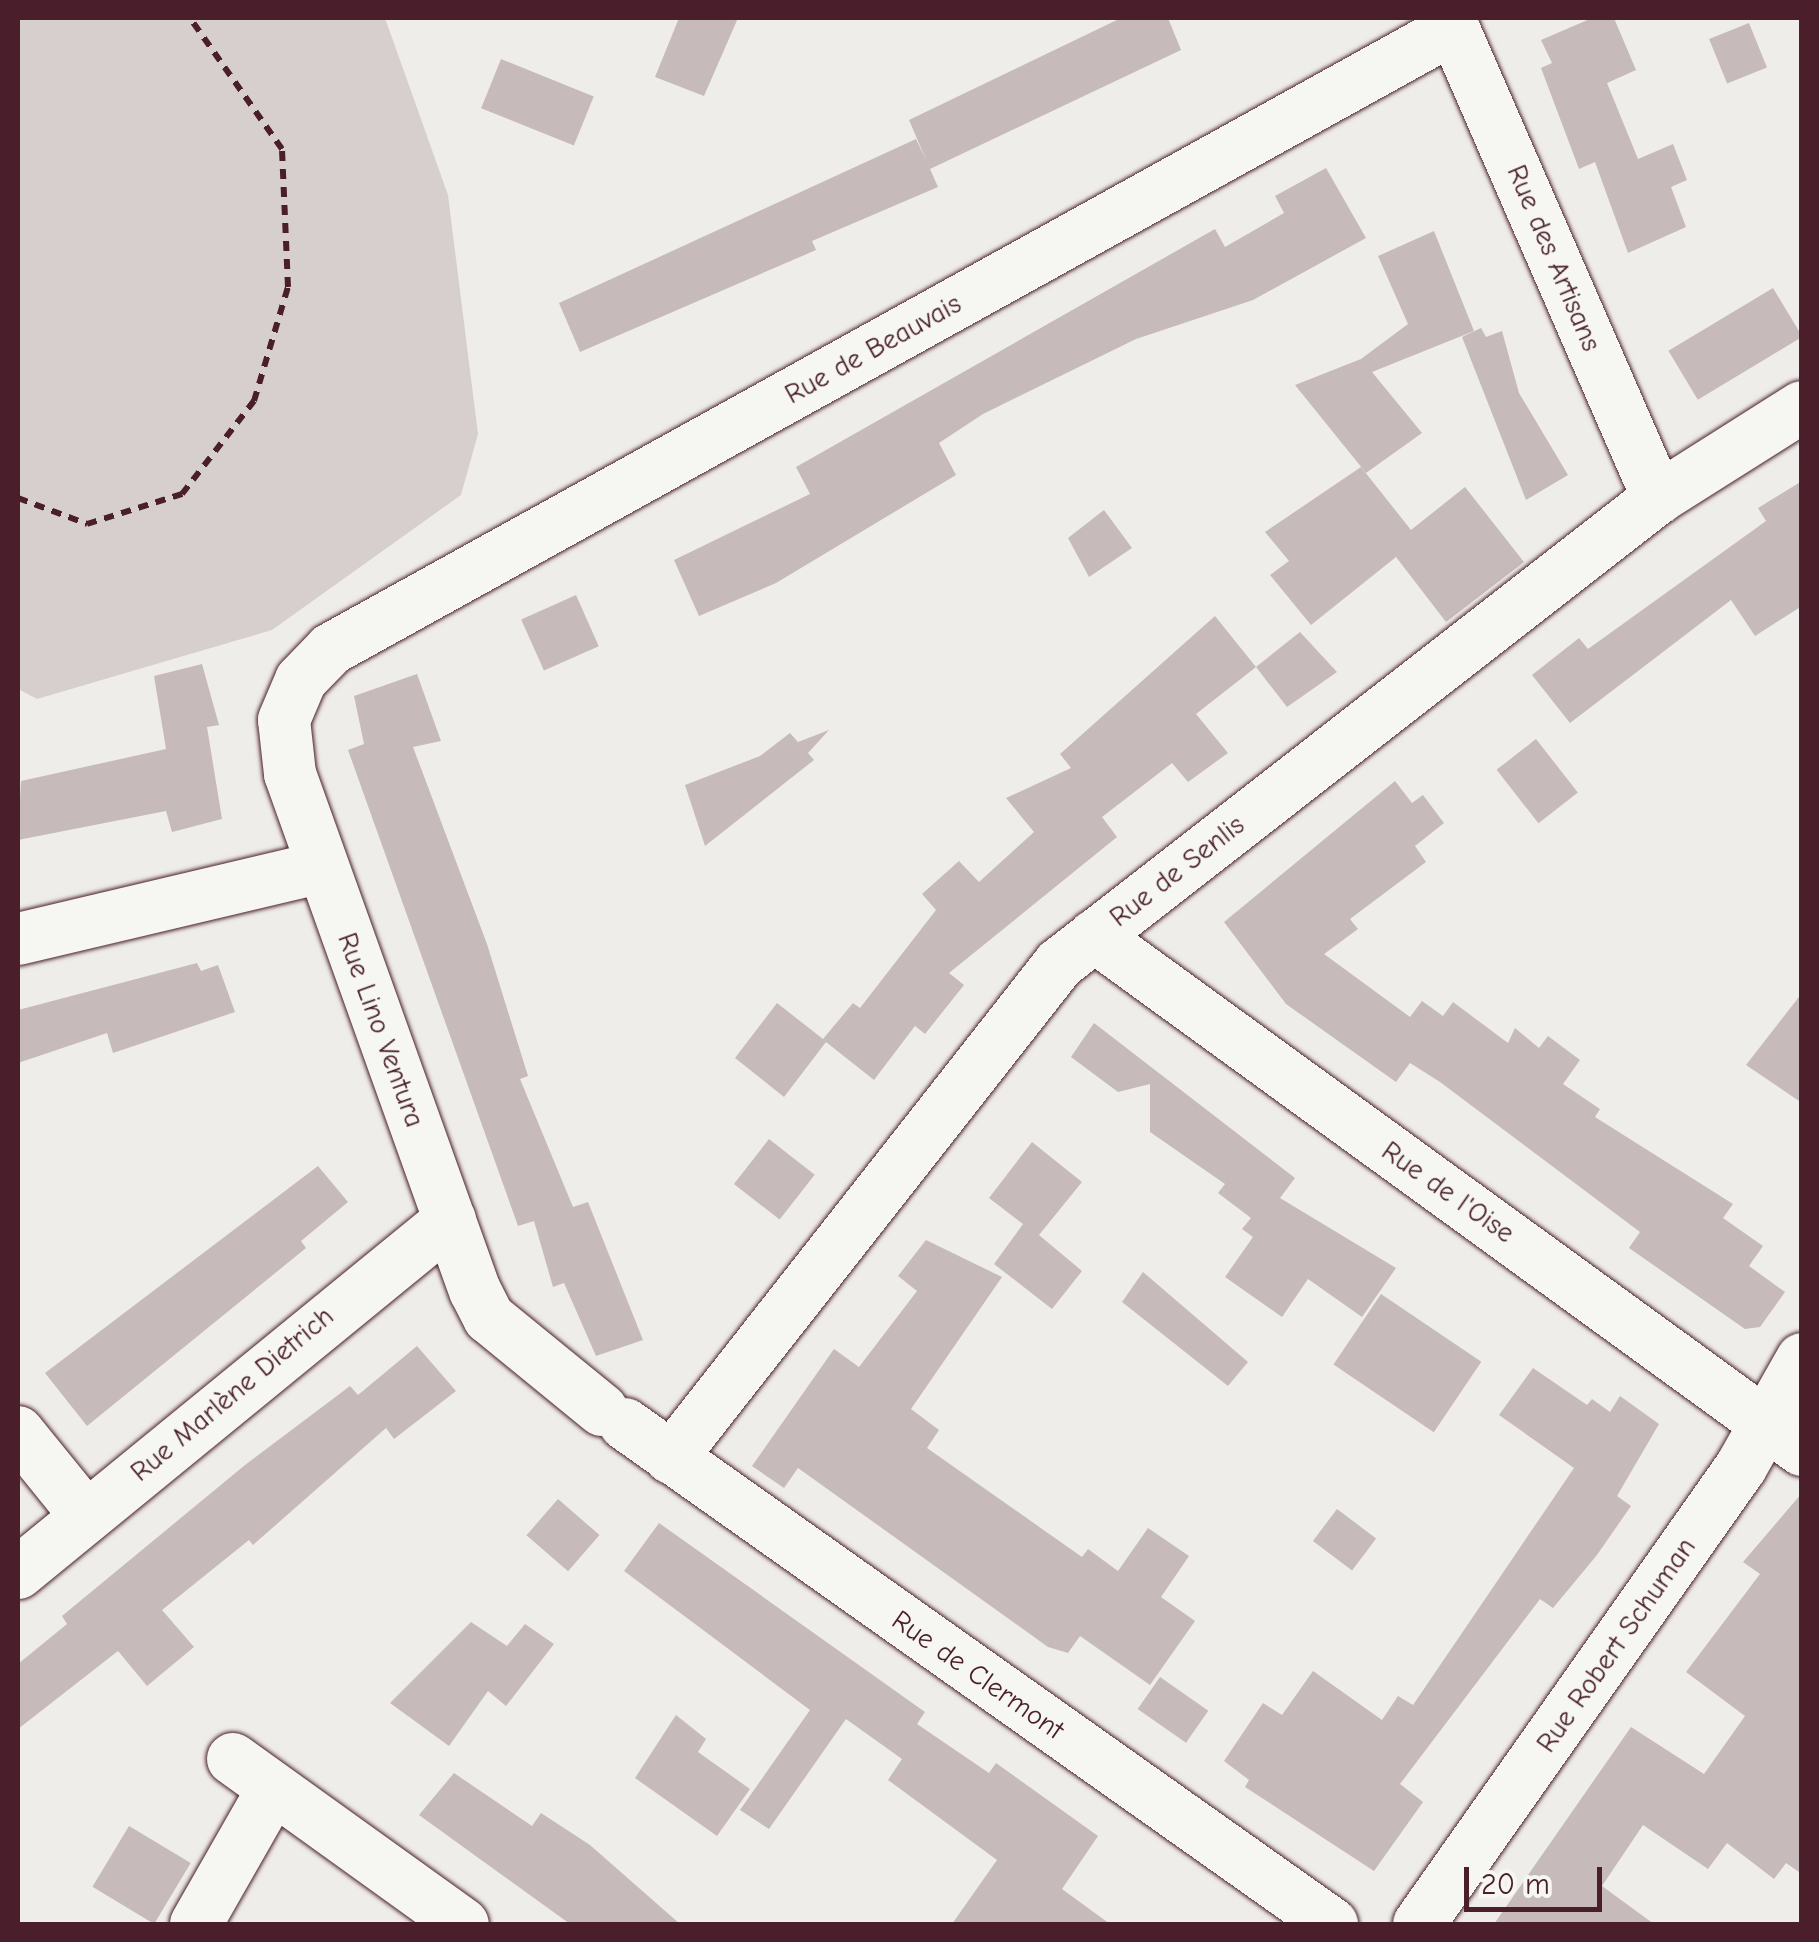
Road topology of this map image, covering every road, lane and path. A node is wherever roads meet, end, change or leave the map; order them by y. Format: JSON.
{"nodes":[{"id":1,"x":190,"y":18,"type":"edge"},
{"id":2,"x":1452,"y":23,"type":"edge"},
{"id":3,"x":1802,"y":407,"type":"edge"},
{"id":4,"x":18,"y":498,"type":"edge"},
{"id":5,"x":1658,"y":498,"type":"junction"},
{"id":6,"x":301,"y":680,"type":"joint"},
{"id":7,"x":322,"y":866,"type":"junction"},
{"id":8,"x":28,"y":928,"type":"edge"},
{"id":9,"x":1094,"y":936,"type":"junction"},
{"id":10,"x":450,"y":1220,"type":"junction"},
{"id":11,"x":1802,"y":1359,"type":"edge"},
{"id":12,"x":613,"y":1417,"type":"joint"},
{"id":13,"x":18,"y":1432,"type":"edge"},
{"id":14,"x":1784,"y":1436,"type":"edge"},
{"id":15,"x":671,"y":1458,"type":"junction"},
{"id":16,"x":86,"y":1516,"type":"junction"},
{"id":17,"x":18,"y":1573,"type":"edge"},
{"id":18,"x":196,"y":1924,"type":"edge"},
{"id":19,"x":464,"y":1924,"type":"edge"},
{"id":20,"x":1332,"y":1924,"type":"edge"},
{"id":21,"x":1419,"y":1924,"type":"edge"}],
"edges":[{"from":1,"to":4,"type":"path"},
{"from":2,"to":5,"type":"street","name":"Rue des Artisans"},
{"from":2,"to":6,"type":"street","name":"Rue de Beauvais"},
{"from":3,"to":5,"type":"street","name":"Rue de Senlis"},
{"from":5,"to":9,"type":"street","name":"Rue de Senlis"},
{"from":6,"to":7,"type":"street","name":"Rue Lino Ventura"},
{"from":7,"to":8,"type":"street"},
{"from":7,"to":10,"type":"street","name":"Rue Lino Ventura"},
{"from":9,"to":14,"type":"street","name":"Rue de l'Oise"},
{"from":9,"to":15,"type":"street","name":"Rue de Senlis"},
{"from":10,"to":12,"type":"street","name":"Rue Lino Ventura"},
{"from":10,"to":16,"type":"street","name":"Rue Marlène Dietrich"},
{"from":11,"to":14,"type":"street","name":"Rue Robert Schuman"},
{"from":12,"to":15,"type":"street","name":"Rue de Clermont"},
{"from":13,"to":16,"type":"street"},
{"from":14,"to":21,"type":"street","name":"Rue Robert Schuman"},
{"from":15,"to":20,"type":"street","name":"Rue de Clermont"},
{"from":16,"to":17,"type":"street","name":"Rue Marlène Dietrich"},
{"from":18,"to":19,"type":"street"}]}
